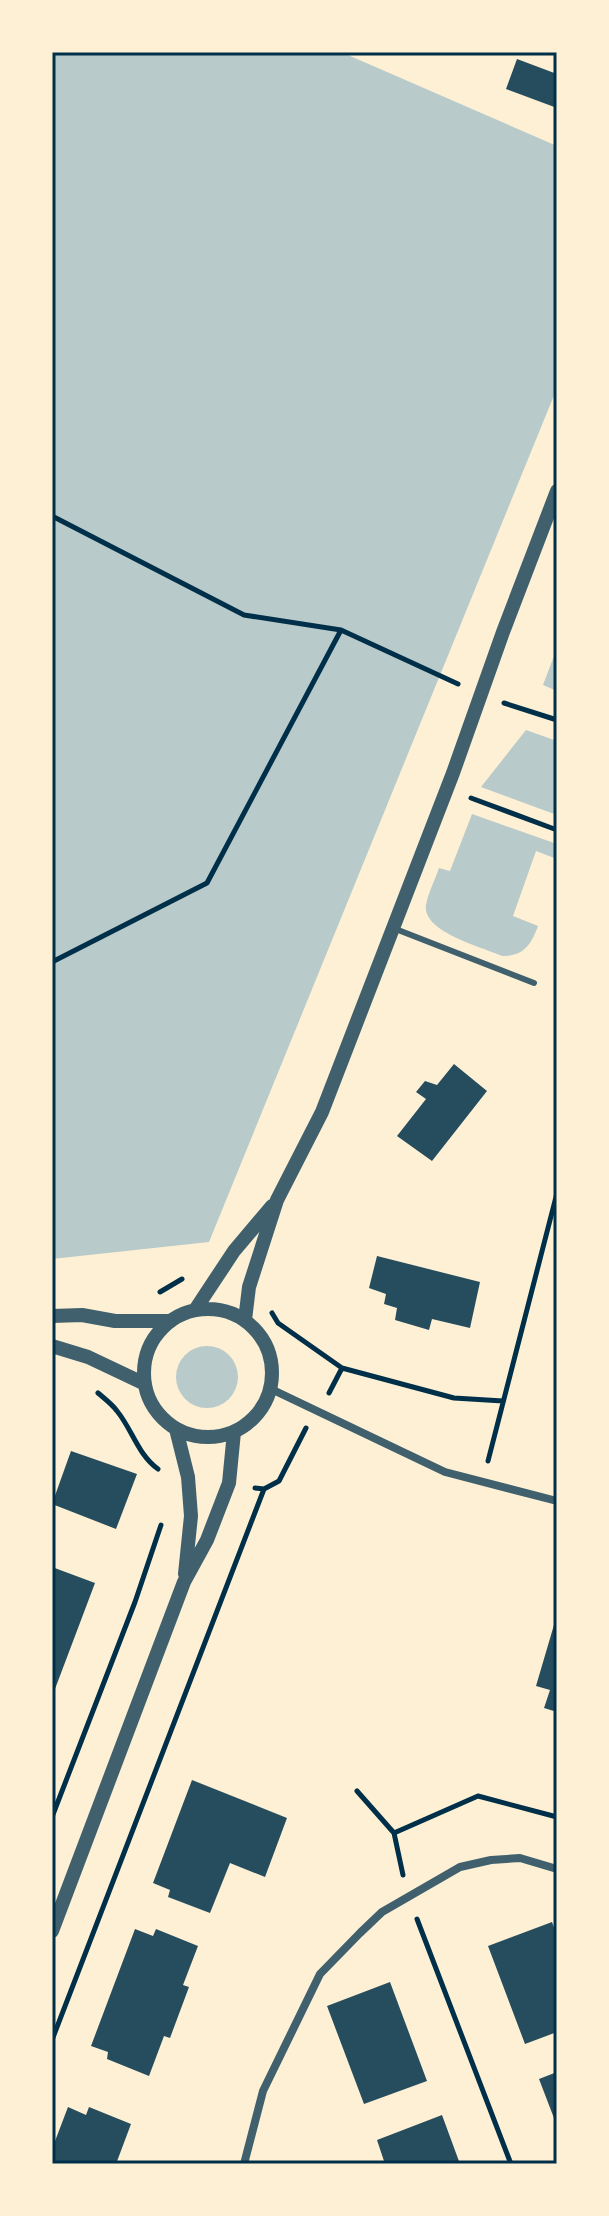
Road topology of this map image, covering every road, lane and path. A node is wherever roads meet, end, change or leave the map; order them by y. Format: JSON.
{"nodes":[{"id":1,"x":557,"y":491,"type":"edge"},
{"id":2,"x":52,"y":516,"type":"edge"},
{"id":3,"x":341,"y":630,"type":"junction"},
{"id":4,"x":481,"y":695,"type":"junction"},
{"id":5,"x":557,"y":720,"type":"edge"},
{"id":6,"x":470,"y":798,"type":"dead end"},
{"id":7,"x":557,"y":830,"type":"edge"},
{"id":8,"x":393,"y":928,"type":"junction"},
{"id":9,"x":52,"y":962,"type":"edge"},
{"id":10,"x":534,"y":983,"type":"dead end"},
{"id":11,"x":557,"y":1193,"type":"edge"},
{"id":12,"x":277,"y":1200,"type":"junction"},
{"id":13,"x":189,"y":1274,"type":"dead end"},
{"id":14,"x":151,"y":1294,"type":"dead end"},
{"id":15,"x":266,"y":1304,"type":"dead end"},
{"id":16,"x":195,"y":1310,"type":"junction"},
{"id":17,"x":52,"y":1316,"type":"edge"},
{"id":18,"x":245,"y":1320,"type":"junction"},
{"id":19,"x":170,"y":1321,"type":"junction"},
{"id":20,"x":52,"y":1346,"type":"edge"},
{"id":21,"x":88,"y":1357,"type":"junction"},
{"id":22,"x":342,"y":1368,"type":"junction"},
{"id":23,"x":145,"y":1384,"type":"junction"},
{"id":24,"x":271,"y":1389,"type":"junction"},
{"id":25,"x":503,"y":1401,"type":"junction"},
{"id":26,"x":320,"y":1412,"type":"junction"},
{"id":27,"x":176,"y":1429,"type":"junction"},
{"id":28,"x":234,"y":1432,"type":"junction"},
{"id":29,"x":182,"y":1479,"type":"junction"},
{"id":30,"x":482,"y":1482,"type":"junction"},
{"id":31,"x":229,"y":1483,"type":"junction"},
{"id":32,"x":264,"y":1489,"type":"junction"},
{"id":33,"x":557,"y":1501,"type":"edge"},
{"id":34,"x":184,"y":1582,"type":"junction"},
{"id":35,"x":357,"y":1791,"type":"dead end"},
{"id":36,"x":52,"y":1817,"type":"edge"},
{"id":37,"x":557,"y":1817,"type":"edge"},
{"id":38,"x":394,"y":1833,"type":"junction"},
{"id":39,"x":557,"y":1869,"type":"edge"},
{"id":40,"x":408,"y":1896,"type":"junction"},
{"id":41,"x":52,"y":1931,"type":"edge"},
{"id":42,"x":52,"y":2040,"type":"edge"},
{"id":43,"x":244,"y":2164,"type":"edge"},
{"id":44,"x":511,"y":2164,"type":"edge"}],
"edges":[{"from":1,"to":4,"type":"street"},
{"from":2,"to":3,"type":"path"},
{"from":3,"to":4,"type":"path"},
{"from":3,"to":9,"type":"path"},
{"from":4,"to":5,"type":"path"},
{"from":4,"to":8,"type":"street"},
{"from":6,"to":7,"type":"path"},
{"from":8,"to":10,"type":"lane"},
{"from":8,"to":12,"type":"street"},
{"from":11,"to":25,"type":"path"},
{"from":12,"to":16,"type":"street"},
{"from":12,"to":18,"type":"street"},
{"from":13,"to":14,"type":"path"},
{"from":15,"to":22,"type":"path"},
{"from":16,"to":18,"type":"street"},
{"from":16,"to":19,"type":"street"},
{"from":17,"to":19,"type":"street"},
{"from":18,"to":24,"type":"street"},
{"from":19,"to":23,"type":"street"},
{"from":20,"to":21,"type":"street"},
{"from":21,"to":23,"type":"street"},
{"from":21,"to":29,"type":"path"},
{"from":22,"to":25,"type":"path"},
{"from":22,"to":26,"type":"path"},
{"from":23,"to":27,"type":"street"},
{"from":24,"to":26,"type":"street"},
{"from":24,"to":28,"type":"street"},
{"from":25,"to":30,"type":"path"},
{"from":26,"to":30,"type":"street"},
{"from":26,"to":32,"type":"path"},
{"from":27,"to":28,"type":"street"},
{"from":27,"to":29,"type":"street"},
{"from":28,"to":31,"type":"street"},
{"from":29,"to":34,"type":"street"},
{"from":29,"to":36,"type":"path"},
{"from":30,"to":33,"type":"street"},
{"from":31,"to":32,"type":"path"},
{"from":31,"to":34,"type":"street"},
{"from":32,"to":42,"type":"path"},
{"from":34,"to":41,"type":"street"},
{"from":35,"to":38,"type":"path"},
{"from":37,"to":38,"type":"path"},
{"from":38,"to":40,"type":"path"},
{"from":39,"to":40,"type":"street"},
{"from":40,"to":43,"type":"street"},
{"from":40,"to":44,"type":"path"}]}
